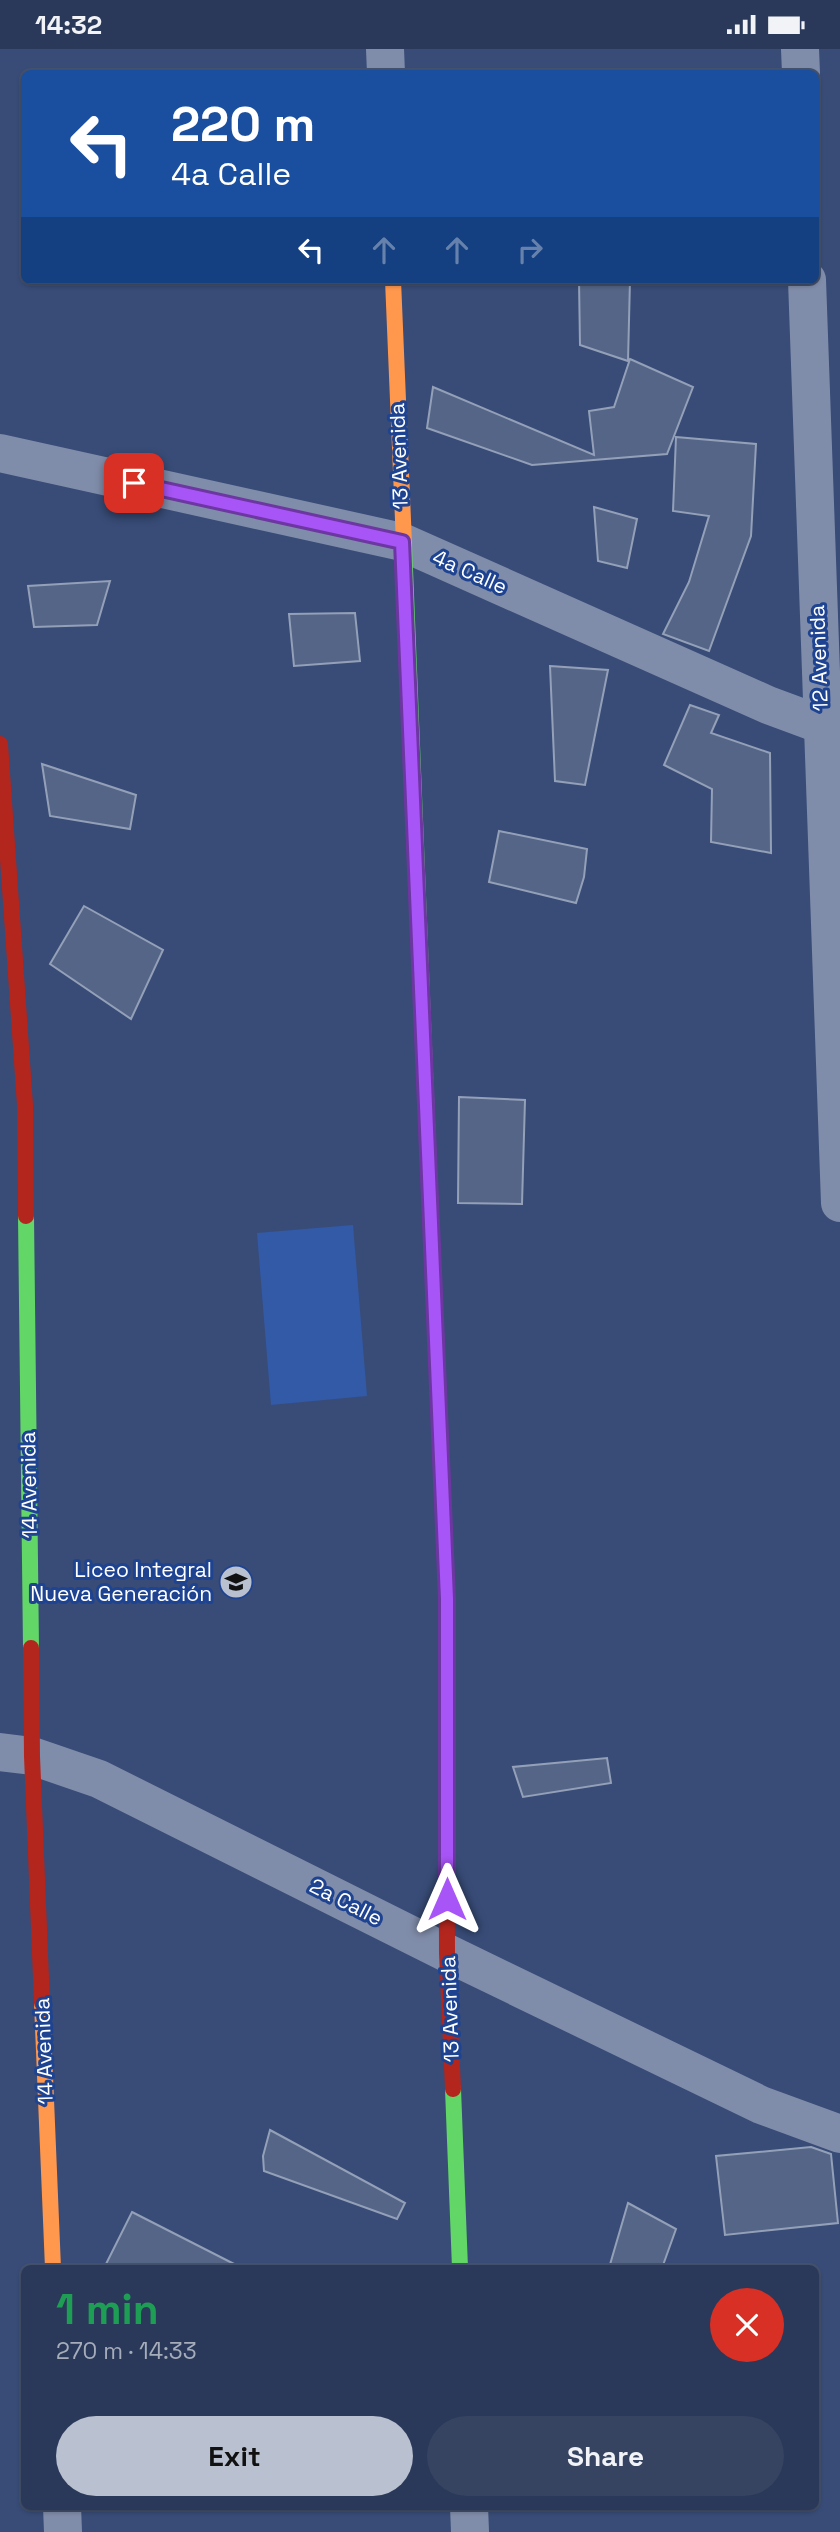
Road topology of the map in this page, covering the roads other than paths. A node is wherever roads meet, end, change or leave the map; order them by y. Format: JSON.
{"nodes":[{"id":1,"x":385,"y":49,"type":"edge"},
{"id":2,"x":800,"y":49,"type":"edge"},
{"id":3,"x":386,"y":70,"type":"edge"},
{"id":4,"x":800,"y":70,"type":"edge"},
{"id":5,"x":393,"y":284,"type":"edge"},
{"id":6,"x":807,"y":284,"type":"edge"},
{"id":7,"x":0,"y":453,"type":"edge"},
{"id":8,"x":402,"y":542,"type":"junction"},
{"id":9,"x":831,"y":725,"type":"edge"},
{"id":10,"x":0,"y":744,"type":"edge"},
{"id":11,"x":840,"y":1203,"type":"edge"},
{"id":12,"x":16,"y":1754,"type":"edge"},
{"id":13,"x":447,"y":1953,"type":"junction"},
{"id":14,"x":840,"y":2134,"type":"edge"},
{"id":15,"x":52,"y":2265,"type":"edge"},
{"id":16,"x":460,"y":2265,"type":"edge"},
{"id":17,"x":62,"y":2510,"type":"edge"},
{"id":18,"x":469,"y":2510,"type":"edge"},
{"id":19,"x":63,"y":2532,"type":"edge"},
{"id":20,"x":470,"y":2532,"type":"edge"}],
"edges":[{"from":1,"to":3,"type":"street"},
{"from":2,"to":4,"type":"street"},
{"from":5,"to":8,"type":"street","name":"13 Avenida"},
{"from":6,"to":9,"type":"street","name":"12 Avenida"},
{"from":7,"to":8,"type":"street","name":"4a Calle"},
{"from":8,"to":9,"type":"street","name":"4a Calle"},
{"from":8,"to":13,"type":"street","name":"13 Avenida"},
{"from":9,"to":11,"type":"street","name":"12 Avenida"},
{"from":10,"to":12,"type":"street","name":"14 Avenida"},
{"from":12,"to":13,"type":"street","name":"2a Calle"},
{"from":12,"to":15,"type":"street","name":"14 Avenida"},
{"from":13,"to":14,"type":"street","name":"2a Calle"},
{"from":13,"to":16,"type":"street","name":"13 Avenida"},
{"from":17,"to":19,"type":"street"},
{"from":18,"to":20,"type":"street"}]}
